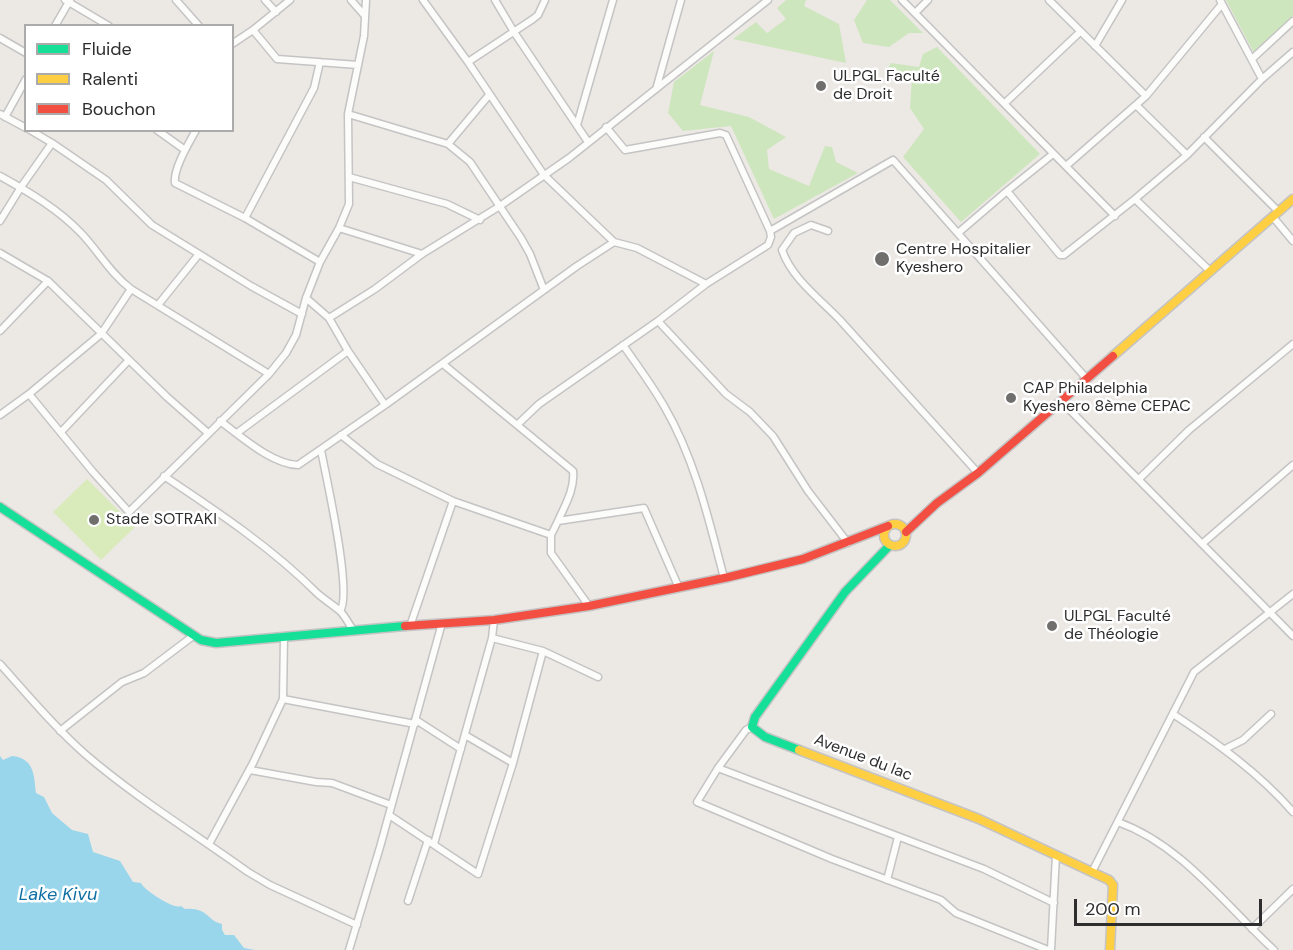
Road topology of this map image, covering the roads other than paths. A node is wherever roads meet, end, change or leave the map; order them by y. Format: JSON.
{"nodes":[{"id":1,"x":176,"y":0,"type":"edge"},
{"id":2,"x":265,"y":0,"type":"edge"},
{"id":3,"x":290,"y":0,"type":"edge"},
{"id":4,"x":351,"y":0,"type":"edge"},
{"id":5,"x":366,"y":0,"type":"edge"},
{"id":6,"x":423,"y":0,"type":"edge"},
{"id":7,"x":495,"y":0,"type":"edge"},
{"id":8,"x":545,"y":0,"type":"edge"},
{"id":9,"x":613,"y":0,"type":"edge"},
{"id":10,"x":681,"y":0,"type":"edge"},
{"id":11,"x":768,"y":0,"type":"edge"},
{"id":12,"x":902,"y":0,"type":"edge"},
{"id":13,"x":928,"y":0,"type":"edge"},
{"id":14,"x":1049,"y":0,"type":"edge"},
{"id":15,"x":1122,"y":0,"type":"edge"},
{"id":16,"x":68,"y":1,"type":"edge"},
{"id":17,"x":1221,"y":2,"type":"edge"},
{"id":18,"x":276,"y":12,"type":"junction"},
{"id":19,"x":915,"y":13,"type":"junction"},
{"id":20,"x":366,"y":16,"type":"junction"},
{"id":21,"x":1293,"y":21,"type":"edge"},
{"id":22,"x":56,"y":24,"type":"edge"},
{"id":23,"x":106,"y":24,"type":"edge"},
{"id":24,"x":197,"y":24,"type":"edge"},
{"id":25,"x":254,"y":30,"type":"junction"},
{"id":26,"x":513,"y":32,"type":"junction"},
{"id":27,"x":1080,"y":32,"type":"junction"},
{"id":28,"x":0,"y":38,"type":"edge"},
{"id":29,"x":234,"y":43,"type":"edge"},
{"id":30,"x":1095,"y":46,"type":"junction"},
{"id":31,"x":24,"y":52,"type":"edge"},
{"id":32,"x":1293,"y":52,"type":"edge"},
{"id":33,"x":1252,"y":59,"type":"junction"},
{"id":34,"x":320,"y":62,"type":"junction"},
{"id":35,"x":468,"y":62,"type":"junction"},
{"id":36,"x":358,"y":65,"type":"junction"},
{"id":37,"x":1262,"y":79,"type":"junction"},
{"id":38,"x":24,"y":82,"type":"edge"},
{"id":39,"x":657,"y":87,"type":"junction"},
{"id":40,"x":489,"y":95,"type":"junction"},
{"id":41,"x":1146,"y":96,"type":"junction"},
{"id":42,"x":1005,"y":104,"type":"junction"},
{"id":43,"x":1136,"y":105,"type":"junction"},
{"id":44,"x":348,"y":114,"type":"junction"},
{"id":45,"x":3,"y":115,"type":"edge"},
{"id":46,"x":577,"y":125,"type":"junction"},
{"id":47,"x":24,"y":127,"type":"edge"},
{"id":48,"x":606,"y":127,"type":"junction"},
{"id":49,"x":33,"y":132,"type":"edge"},
{"id":50,"x":160,"y":132,"type":"edge"},
{"id":51,"x":195,"y":132,"type":"edge"},
{"id":52,"x":1204,"y":137,"type":"junction"},
{"id":53,"x":588,"y":142,"type":"junction"},
{"id":54,"x":52,"y":143,"type":"junction"},
{"id":55,"x":448,"y":144,"type":"junction"},
{"id":56,"x":185,"y":150,"type":"junction"},
{"id":57,"x":1053,"y":154,"type":"junction"},
{"id":58,"x":1187,"y":154,"type":"junction"},
{"id":59,"x":1066,"y":166,"type":"junction"},
{"id":60,"x":544,"y":175,"type":"junction"},
{"id":61,"x":0,"y":176,"type":"edge"},
{"id":62,"x":349,"y":177,"type":"junction"},
{"id":63,"x":21,"y":187,"type":"junction"},
{"id":64,"x":1007,"y":191,"type":"junction"},
{"id":65,"x":1135,"y":200,"type":"junction"},
{"id":66,"x":1293,"y":200,"type":"edge"},
{"id":67,"x":500,"y":206,"type":"junction"},
{"id":68,"x":1276,"y":215,"type":"junction"},
{"id":69,"x":1115,"y":216,"type":"junction"},
{"id":70,"x":245,"y":218,"type":"junction"},
{"id":71,"x":480,"y":220,"type":"junction"},
{"id":72,"x":0,"y":222,"type":"edge"},
{"id":73,"x":339,"y":228,"type":"junction"},
{"id":74,"x":770,"y":231,"type":"junction"},
{"id":75,"x":828,"y":231,"type":"dead end"},
{"id":76,"x":958,"y":233,"type":"junction"},
{"id":77,"x":1293,"y":241,"type":"edge"},
{"id":78,"x":614,"y":242,"type":"junction"},
{"id":79,"x":0,"y":253,"type":"edge"},
{"id":80,"x":199,"y":254,"type":"junction"},
{"id":81,"x":422,"y":254,"type":"junction"},
{"id":82,"x":320,"y":262,"type":"junction"},
{"id":83,"x":1211,"y":272,"type":"junction"},
{"id":84,"x":48,"y":281,"type":"junction"},
{"id":85,"x":706,"y":284,"type":"junction"},
{"id":86,"x":131,"y":289,"type":"junction"},
{"id":87,"x":544,"y":290,"type":"junction"},
{"id":88,"x":306,"y":298,"type":"junction"},
{"id":89,"x":158,"y":305,"type":"junction"},
{"id":90,"x":302,"y":314,"type":"junction"},
{"id":91,"x":329,"y":318,"type":"junction"},
{"id":92,"x":658,"y":321,"type":"junction"},
{"id":93,"x":0,"y":331,"type":"edge"},
{"id":94,"x":101,"y":334,"type":"junction"},
{"id":95,"x":1293,"y":344,"type":"edge"},
{"id":96,"x":623,"y":345,"type":"junction"},
{"id":97,"x":348,"y":351,"type":"junction"},
{"id":98,"x":129,"y":360,"type":"junction"},
{"id":99,"x":443,"y":364,"type":"junction"},
{"id":100,"x":269,"y":374,"type":"junction"},
{"id":101,"x":1086,"y":378,"type":"junction"},
{"id":102,"x":30,"y":394,"type":"junction"},
{"id":103,"x":1062,"y":401,"type":"junction"},
{"id":104,"x":385,"y":405,"type":"junction"},
{"id":105,"x":0,"y":415,"type":"edge"},
{"id":106,"x":220,"y":421,"type":"junction"},
{"id":107,"x":517,"y":425,"type":"junction"},
{"id":108,"x":61,"y":432,"type":"junction"},
{"id":109,"x":208,"y":433,"type":"junction"},
{"id":110,"x":237,"y":433,"type":"junction"},
{"id":111,"x":341,"y":435,"type":"junction"},
{"id":112,"x":321,"y":450,"type":"junction"},
{"id":113,"x":1293,"y":465,"type":"edge"},
{"id":114,"x":978,"y":473,"type":"junction"},
{"id":115,"x":164,"y":476,"type":"junction"},
{"id":116,"x":1138,"y":479,"type":"junction"},
{"id":117,"x":453,"y":501,"type":"junction"},
{"id":118,"x":0,"y":507,"type":"edge"},
{"id":119,"x":558,"y":521,"type":"junction"},
{"id":120,"x":888,"y":526,"type":"junction"},
{"id":121,"x":906,"y":532,"type":"junction"},
{"id":122,"x":551,"y":535,"type":"junction"},
{"id":123,"x":848,"y":543,"type":"junction"},
{"id":124,"x":1203,"y":543,"type":"junction"},
{"id":125,"x":890,"y":544,"type":"junction"},
{"id":126,"x":724,"y":578,"type":"junction"},
{"id":127,"x":679,"y":588,"type":"junction"},
{"id":128,"x":1293,"y":594,"type":"edge"},
{"id":129,"x":589,"y":606,"type":"junction"},
{"id":130,"x":340,"y":611,"type":"junction"},
{"id":131,"x":1270,"y":612,"type":"junction"},
{"id":132,"x":494,"y":620,"type":"junction"},
{"id":133,"x":442,"y":623,"type":"junction"},
{"id":134,"x":410,"y":626,"type":"junction"},
{"id":135,"x":353,"y":630,"type":"junction"},
{"id":136,"x":193,"y":636,"type":"junction"},
{"id":137,"x":1293,"y":636,"type":"edge"},
{"id":138,"x":284,"y":637,"type":"junction"},
{"id":139,"x":492,"y":638,"type":"junction"},
{"id":140,"x":543,"y":651,"type":"junction"},
{"id":141,"x":0,"y":664,"type":"edge"},
{"id":142,"x":598,"y":677,"type":"dead end"},
{"id":143,"x":284,"y":699,"type":"junction"},
{"id":144,"x":1173,"y":714,"type":"junction"},
{"id":145,"x":1270,"y":714,"type":"dead end"},
{"id":146,"x":416,"y":722,"type":"junction"},
{"id":147,"x":752,"y":727,"type":"junction"},
{"id":148,"x":60,"y":731,"type":"junction"},
{"id":149,"x":465,"y":735,"type":"junction"},
{"id":150,"x":461,"y":749,"type":"junction"},
{"id":151,"x":1225,"y":749,"type":"junction"},
{"id":152,"x":513,"y":763,"type":"junction"},
{"id":153,"x":718,"y":768,"type":"junction"},
{"id":154,"x":249,"y":770,"type":"junction"},
{"id":155,"x":392,"y":805,"type":"junction"},
{"id":156,"x":1293,"y":812,"type":"edge"},
{"id":157,"x":389,"y":815,"type":"junction"},
{"id":158,"x":1118,"y":822,"type":"junction"},
{"id":159,"x":898,"y":837,"type":"junction"},
{"id":160,"x":428,"y":840,"type":"junction"},
{"id":161,"x":209,"y":844,"type":"junction"},
{"id":162,"x":435,"y":844,"type":"junction"},
{"id":163,"x":1056,"y":855,"type":"junction"},
{"id":164,"x":1092,"y":872,"type":"junction"},
{"id":165,"x":887,"y":880,"type":"junction"},
{"id":166,"x":1293,"y":889,"type":"edge"},
{"id":167,"x":408,"y":901,"type":"dead end"},
{"id":168,"x":1054,"y":903,"type":"junction"},
{"id":169,"x":357,"y":925,"type":"junction"},
{"id":170,"x":1252,"y":929,"type":"junction"},
{"id":171,"x":349,"y":950,"type":"edge"},
{"id":172,"x":1049,"y":950,"type":"edge"},
{"id":173,"x":1110,"y":950,"type":"edge"},
{"id":174,"x":1274,"y":950,"type":"edge"}],
"edges":[{"from":1,"to":24,"type":"street"},
{"from":2,"to":18,"type":"street"},
{"from":3,"to":18,"type":"street"},
{"from":4,"to":20,"type":"street"},
{"from":5,"to":20,"type":"street"},
{"from":6,"to":35,"type":"street"},
{"from":7,"to":26,"type":"street"},
{"from":8,"to":26,"type":"street"},
{"from":9,"to":46,"type":"street"},
{"from":10,"to":39,"type":"street"},
{"from":11,"to":39,"type":"street"},
{"from":12,"to":19,"type":"street"},
{"from":13,"to":19,"type":"street"},
{"from":14,"to":27,"type":"street"},
{"from":15,"to":30,"type":"street"},
{"from":16,"to":22,"type":"street"},
{"from":16,"to":23,"type":"street"},
{"from":17,"to":33,"type":"street"},
{"from":17,"to":41,"type":"street"},
{"from":18,"to":25,"type":"street"},
{"from":19,"to":42,"type":"street"},
{"from":20,"to":36,"type":"street"},
{"from":21,"to":33,"type":"street"},
{"from":25,"to":29,"type":"street"},
{"from":25,"to":34,"type":"street"},
{"from":26,"to":35,"type":"street"},
{"from":26,"to":46,"type":"street"},
{"from":27,"to":30,"type":"street"},
{"from":27,"to":42,"type":"street"},
{"from":28,"to":31,"type":"street"},
{"from":30,"to":41,"type":"street"},
{"from":32,"to":37,"type":"street"},
{"from":33,"to":37,"type":"street"},
{"from":34,"to":36,"type":"street"},
{"from":34,"to":70,"type":"street"},
{"from":35,"to":40,"type":"street"},
{"from":36,"to":44,"type":"street"},
{"from":37,"to":52,"type":"street"},
{"from":38,"to":45,"type":"street"},
{"from":39,"to":48,"type":"street"},
{"from":40,"to":55,"type":"street"},
{"from":40,"to":60,"type":"street"},
{"from":41,"to":43,"type":"street"},
{"from":42,"to":57,"type":"street"},
{"from":43,"to":58,"type":"street"},
{"from":43,"to":59,"type":"street"},
{"from":44,"to":55,"type":"street"},
{"from":44,"to":62,"type":"street"},
{"from":45,"to":47,"type":"street"},
{"from":46,"to":53,"type":"street"},
{"from":48,"to":53,"type":"street"},
{"from":48,"to":74,"type":"street"},
{"from":49,"to":54,"type":"street"},
{"from":50,"to":56,"type":"street"},
{"from":51,"to":56,"type":"street"},
{"from":52,"to":58,"type":"street"},
{"from":52,"to":68,"type":"street"},
{"from":53,"to":60,"type":"street"},
{"from":54,"to":63,"type":"street"},
{"from":54,"to":80,"type":"street"},
{"from":55,"to":67,"type":"street"},
{"from":56,"to":70,"type":"street"},
{"from":57,"to":59,"type":"street"},
{"from":57,"to":64,"type":"street"},
{"from":58,"to":65,"type":"street"},
{"from":59,"to":69,"type":"street"},
{"from":60,"to":67,"type":"street"},
{"from":60,"to":78,"type":"street"},
{"from":61,"to":63,"type":"street"},
{"from":62,"to":71,"type":"street"},
{"from":62,"to":73,"type":"street"},
{"from":63,"to":72,"type":"street"},
{"from":63,"to":86,"type":"street"},
{"from":64,"to":69,"type":"street"},
{"from":64,"to":76,"type":"street"},
{"from":65,"to":69,"type":"street"},
{"from":65,"to":83,"type":"street"},
{"from":66,"to":68,"type":"main road"},
{"from":67,"to":71,"type":"street"},
{"from":67,"to":87,"type":"street"},
{"from":68,"to":77,"type":"street"},
{"from":68,"to":83,"type":"main road"},
{"from":70,"to":82,"type":"street"},
{"from":71,"to":81,"type":"street"},
{"from":73,"to":81,"type":"street"},
{"from":73,"to":82,"type":"street"},
{"from":74,"to":76,"type":"street"},
{"from":74,"to":85,"type":"street"},
{"from":75,"to":114,"type":"street"},
{"from":76,"to":101,"type":"street"},
{"from":78,"to":85,"type":"street"},
{"from":78,"to":87,"type":"street"},
{"from":79,"to":84,"type":"street"},
{"from":80,"to":89,"type":"street"},
{"from":80,"to":90,"type":"street"},
{"from":81,"to":91,"type":"street"},
{"from":82,"to":88,"type":"street"},
{"from":83,"to":101,"type":"main road"},
{"from":84,"to":93,"type":"street"},
{"from":84,"to":94,"type":"street"},
{"from":85,"to":92,"type":"street"},
{"from":86,"to":89,"type":"street"},
{"from":86,"to":94,"type":"street"},
{"from":87,"to":99,"type":"street"},
{"from":88,"to":90,"type":"street"},
{"from":88,"to":91,"type":"street"},
{"from":89,"to":100,"type":"street"},
{"from":90,"to":100,"type":"street"},
{"from":91,"to":97,"type":"street"},
{"from":92,"to":96,"type":"street"},
{"from":92,"to":123,"type":"street"},
{"from":94,"to":98,"type":"street"},
{"from":94,"to":102,"type":"street"},
{"from":95,"to":116,"type":"street"},
{"from":96,"to":107,"type":"street"},
{"from":96,"to":126,"type":"street"},
{"from":97,"to":104,"type":"street"},
{"from":97,"to":110,"type":"street"},
{"from":98,"to":108,"type":"street"},
{"from":98,"to":109,"type":"street"},
{"from":99,"to":104,"type":"street"},
{"from":99,"to":107,"type":"street"},
{"from":100,"to":106,"type":"street"},
{"from":101,"to":103,"type":"main road"},
{"from":102,"to":105,"type":"street"},
{"from":102,"to":108,"type":"street"},
{"from":103,"to":114,"type":"main road"},
{"from":103,"to":116,"type":"street"},
{"from":104,"to":111,"type":"street"},
{"from":106,"to":109,"type":"street"},
{"from":106,"to":110,"type":"street"},
{"from":107,"to":119,"type":"street"},
{"from":108,"to":115,"type":"street"},
{"from":109,"to":115,"type":"street"},
{"from":110,"to":112,"type":"street"},
{"from":111,"to":112,"type":"street"},
{"from":111,"to":117,"type":"street"},
{"from":112,"to":130,"type":"street"},
{"from":113,"to":124,"type":"street"},
{"from":114,"to":121,"type":"main road"},
{"from":115,"to":130,"type":"street"},
{"from":116,"to":124,"type":"street"},
{"from":117,"to":122,"type":"street"},
{"from":117,"to":134,"type":"street"},
{"from":118,"to":136,"type":"main road"},
{"from":119,"to":122,"type":"street"},
{"from":119,"to":127,"type":"street"},
{"from":120,"to":121,"type":"main road"},
{"from":120,"to":123,"type":"main road"},
{"from":120,"to":125,"type":"main road"},
{"from":121,"to":125,"type":"main road"},
{"from":122,"to":129,"type":"street"},
{"from":123,"to":126,"type":"main road"},
{"from":124,"to":131,"type":"street"},
{"from":125,"to":147,"type":"main road"},
{"from":126,"to":127,"type":"main road"},
{"from":127,"to":129,"type":"main road"},
{"from":128,"to":131,"type":"street"},
{"from":129,"to":132,"type":"main road"},
{"from":130,"to":135,"type":"street"},
{"from":131,"to":137,"type":"street"},
{"from":131,"to":144,"type":"street"},
{"from":132,"to":133,"type":"main road"},
{"from":132,"to":139,"type":"street"},
{"from":133,"to":134,"type":"main road"},
{"from":133,"to":146,"type":"street"},
{"from":134,"to":135,"type":"main road"},
{"from":135,"to":138,"type":"main road"},
{"from":136,"to":138,"type":"main road"},
{"from":136,"to":148,"type":"street"},
{"from":138,"to":143,"type":"street"},
{"from":139,"to":140,"type":"street"},
{"from":139,"to":149,"type":"street"},
{"from":140,"to":142,"type":"street"},
{"from":140,"to":152,"type":"street"},
{"from":141,"to":148,"type":"street"},
{"from":143,"to":146,"type":"street"},
{"from":143,"to":154,"type":"street"},
{"from":144,"to":151,"type":"street"},
{"from":144,"to":158,"type":"street"},
{"from":145,"to":151,"type":"street"},
{"from":146,"to":150,"type":"street"},
{"from":146,"to":155,"type":"street"},
{"from":147,"to":153,"type":"street"},
{"from":147,"to":163,"type":"main road","name":"Avenue du lac"},
{"from":148,"to":161,"type":"street"},
{"from":149,"to":150,"type":"street"},
{"from":149,"to":152,"type":"street"},
{"from":150,"to":162,"type":"street"},
{"from":151,"to":156,"type":"street"},
{"from":152,"to":162,"type":"street"},
{"from":153,"to":159,"type":"street"},
{"from":153,"to":165,"type":"street"},
{"from":154,"to":155,"type":"street"},
{"from":154,"to":161,"type":"street"},
{"from":155,"to":157,"type":"street"},
{"from":157,"to":160,"type":"street"},
{"from":157,"to":169,"type":"street"},
{"from":158,"to":164,"type":"street"},
{"from":158,"to":170,"type":"street"},
{"from":159,"to":165,"type":"street"},
{"from":159,"to":168,"type":"street"},
{"from":160,"to":162,"type":"street"},
{"from":160,"to":167,"type":"street"},
{"from":161,"to":169,"type":"street"},
{"from":163,"to":164,"type":"main road","name":"Avenue du lac"},
{"from":163,"to":168,"type":"street"},
{"from":164,"to":173,"type":"main road","name":"Avenue du lac"},
{"from":165,"to":172,"type":"street"},
{"from":166,"to":170,"type":"street"},
{"from":168,"to":172,"type":"street"},
{"from":169,"to":171,"type":"street"},
{"from":170,"to":174,"type":"street"}]}
